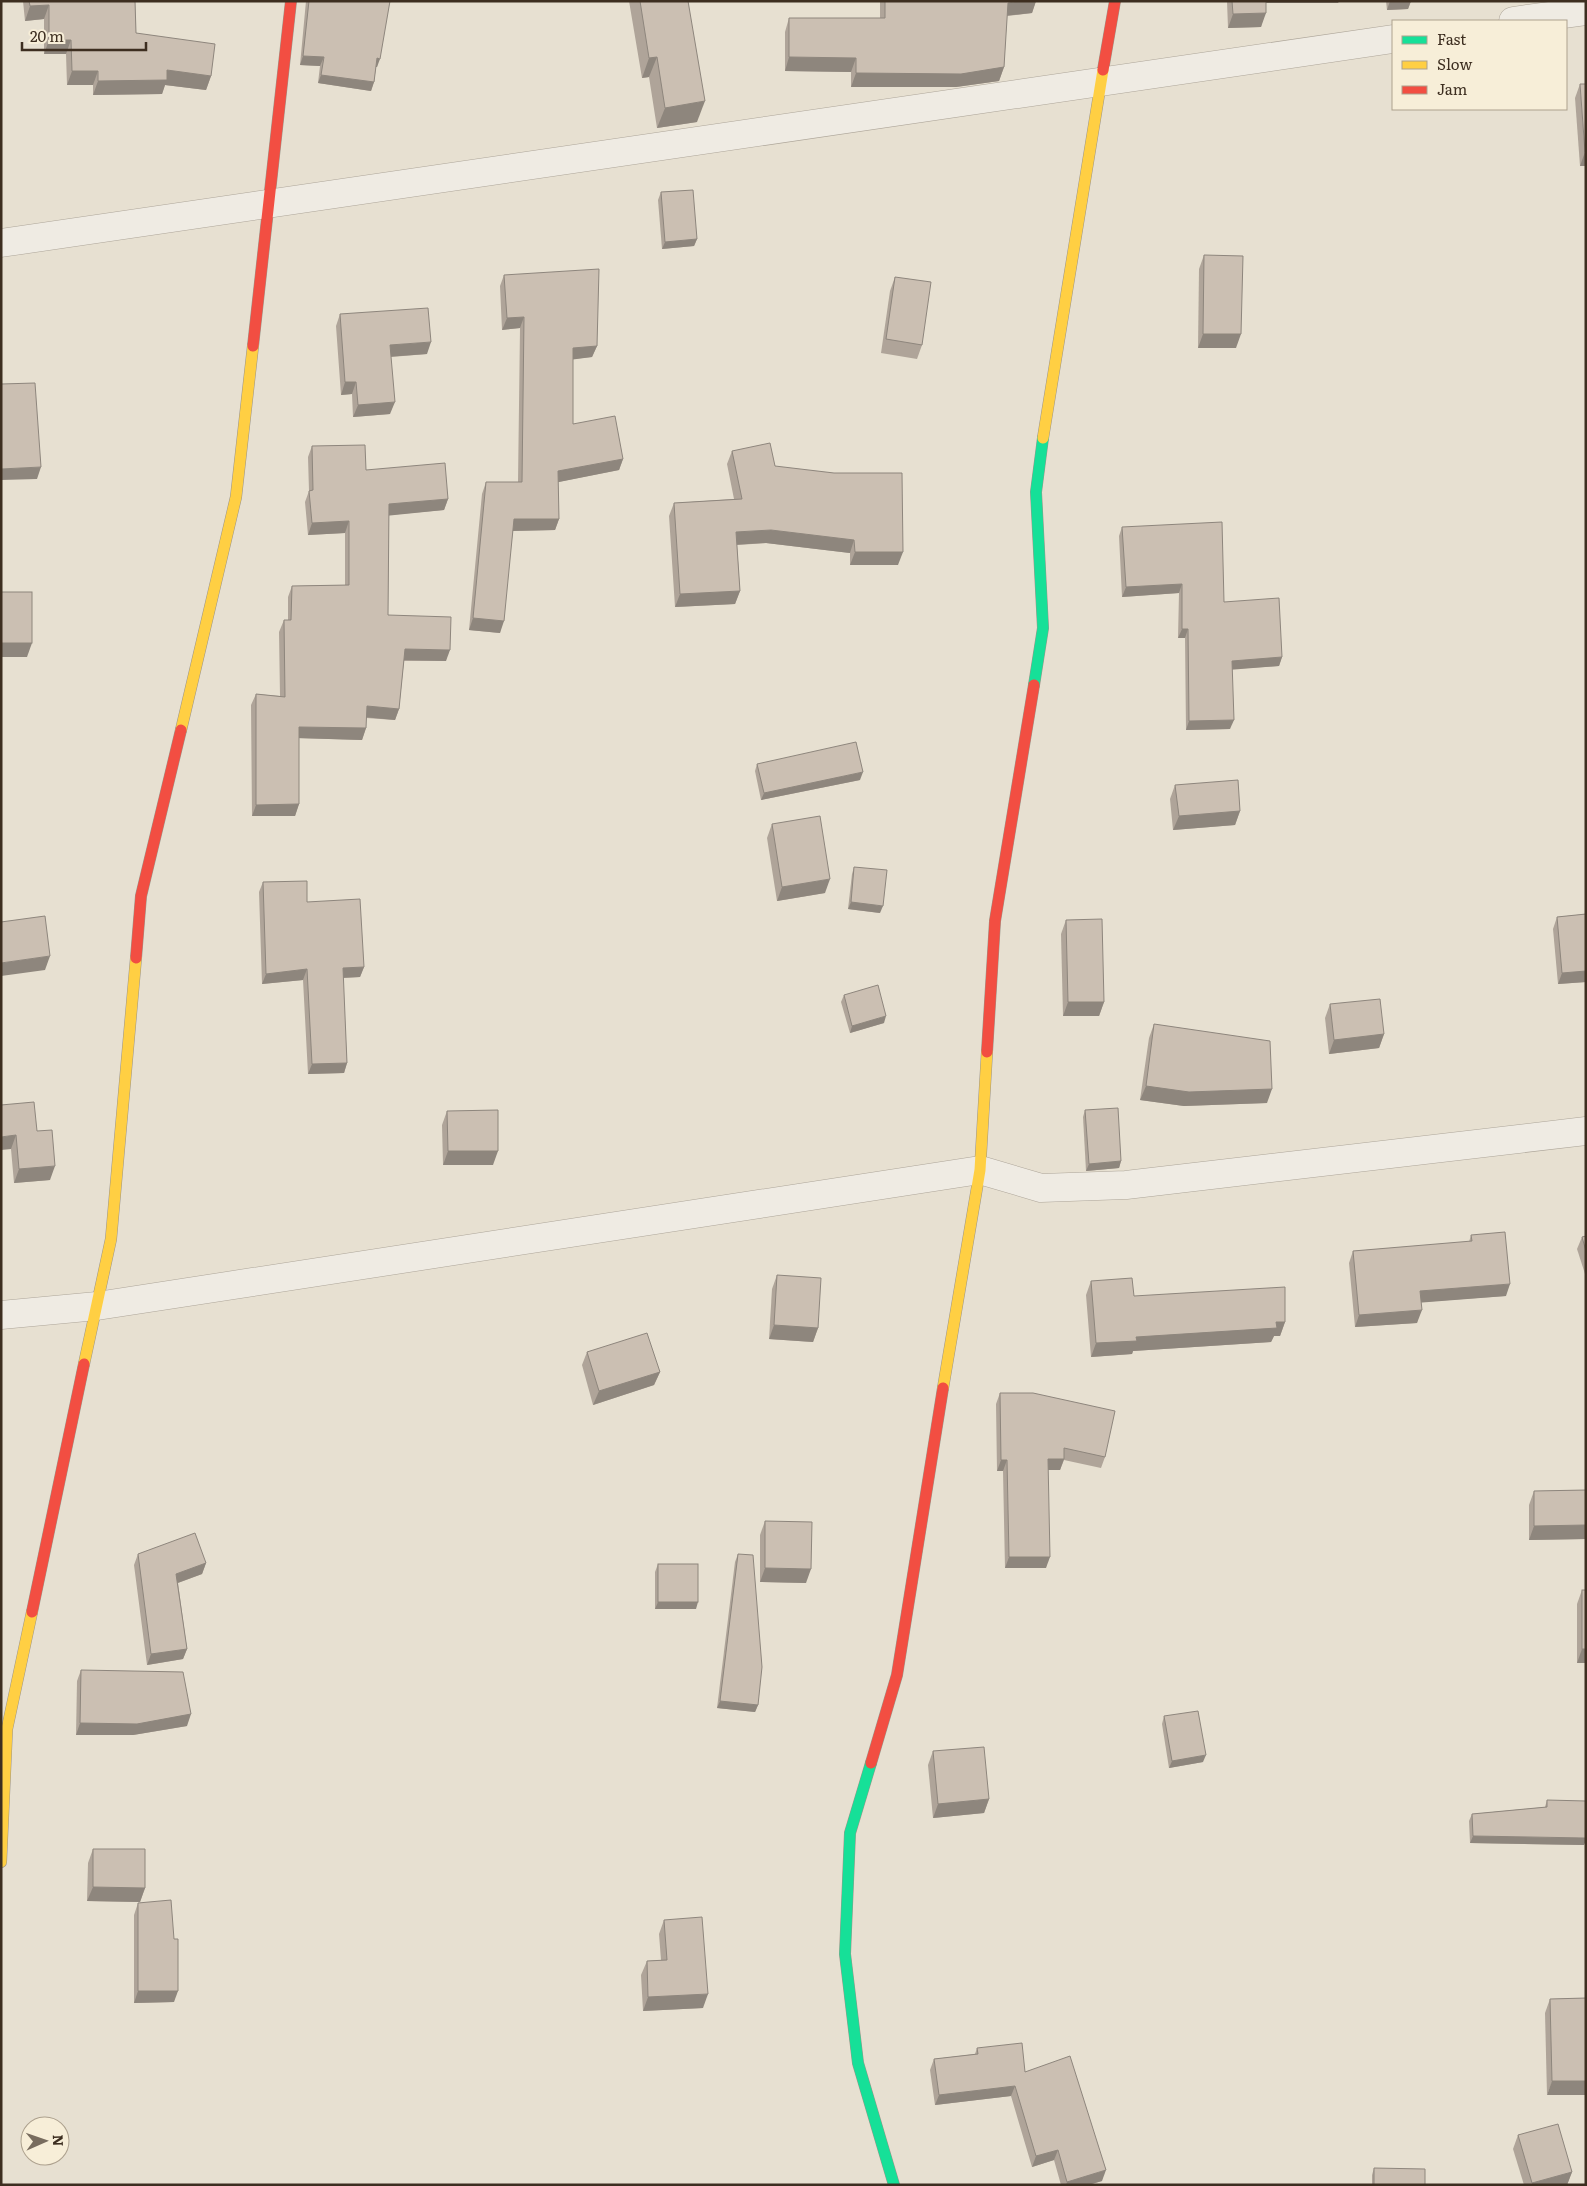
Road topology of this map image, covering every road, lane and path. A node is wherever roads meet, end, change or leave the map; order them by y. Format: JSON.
{"nodes":[{"id":1,"x":291,"y":1,"type":"edge"},
{"id":2,"x":1115,"y":1,"type":"edge"},
{"id":3,"x":1586,"y":11,"type":"edge"},
{"id":4,"x":1520,"y":20,"type":"edge"},
{"id":5,"x":1392,"y":38,"type":"edge"},
{"id":6,"x":1102,"y":81,"type":"junction"},
{"id":7,"x":268,"y":205,"type":"junction"},
{"id":8,"x":1,"y":243,"type":"edge"},
{"id":9,"x":1586,"y":1132,"type":"edge"},
{"id":10,"x":980,"y":1170,"type":"junction"},
{"id":11,"x":97,"y":1306,"type":"junction"},
{"id":12,"x":1,"y":1315,"type":"edge"},
{"id":13,"x":1,"y":1862,"type":"edge"},
{"id":14,"x":894,"y":2185,"type":"edge"}],
"edges":[{"from":1,"to":7,"type":"street"},
{"from":2,"to":6,"type":"street"},
{"from":3,"to":4,"type":"street"},
{"from":5,"to":6,"type":"street"},
{"from":6,"to":7,"type":"street"},
{"from":6,"to":10,"type":"street"},
{"from":7,"to":8,"type":"street"},
{"from":7,"to":11,"type":"street"},
{"from":9,"to":10,"type":"street"},
{"from":10,"to":11,"type":"street"},
{"from":10,"to":14,"type":"street"},
{"from":11,"to":12,"type":"street"},
{"from":11,"to":13,"type":"street"}]}
